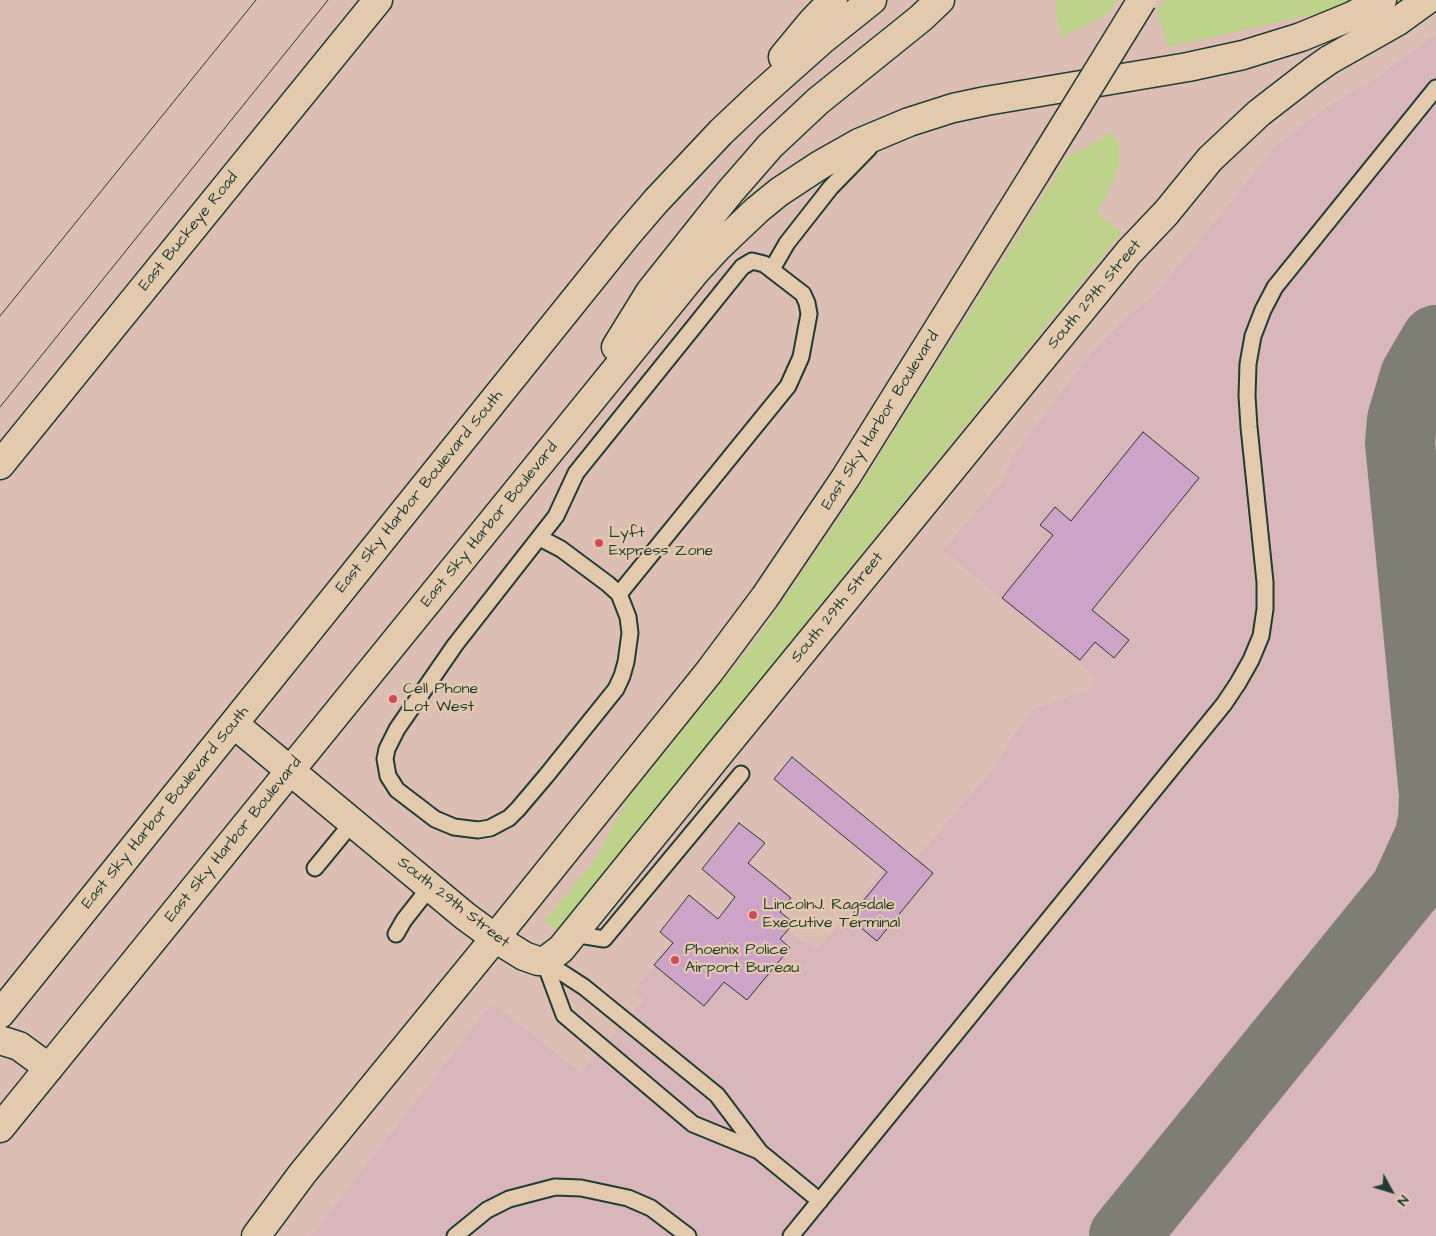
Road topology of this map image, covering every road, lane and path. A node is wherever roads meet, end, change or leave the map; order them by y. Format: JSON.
{"nodes":[{"id":1,"x":378,"y":0,"type":"edge"},
{"id":2,"x":834,"y":0,"type":"edge"},
{"id":3,"x":872,"y":0,"type":"edge"},
{"id":4,"x":940,"y":0,"type":"edge"},
{"id":5,"x":1142,"y":0,"type":"edge"},
{"id":6,"x":1382,"y":0,"type":"edge"},
{"id":7,"x":1427,"y":0,"type":"edge"},
{"id":8,"x":1436,"y":88,"type":"edge"},
{"id":9,"x":721,"y":132,"type":"junction"},
{"id":10,"x":885,"y":132,"type":"junction"},
{"id":11,"x":772,"y":269,"type":"junction"},
{"id":12,"x":562,"y":435,"type":"junction"},
{"id":13,"x":0,"y":465,"type":"edge"},
{"id":14,"x":540,"y":538,"type":"junction"},
{"id":15,"x":619,"y":594,"type":"junction"},
{"id":16,"x":234,"y":724,"type":"junction"},
{"id":17,"x":290,"y":771,"type":"junction"},
{"id":18,"x":741,"y":774,"type":"dead end"},
{"id":19,"x":352,"y":823,"type":"junction"},
{"id":20,"x":315,"y":868,"type":"dead end"},
{"id":21,"x":430,"y":887,"type":"junction"},
{"id":22,"x":396,"y":934,"type":"dead end"},
{"id":23,"x":573,"y":934,"type":"junction"},
{"id":24,"x":495,"y":938,"type":"junction"},
{"id":25,"x":544,"y":961,"type":"junction"},
{"id":26,"x":0,"y":1014,"type":"edge"},
{"id":27,"x":0,"y":1040,"type":"edge"},
{"id":28,"x":49,"y":1068,"type":"junction"},
{"id":29,"x":0,"y":1128,"type":"edge"},
{"id":30,"x":760,"y":1152,"type":"junction"},
{"id":31,"x":820,"y":1201,"type":"junction"},
{"id":32,"x":256,"y":1236,"type":"edge"},
{"id":33,"x":455,"y":1236,"type":"edge"},
{"id":34,"x":688,"y":1236,"type":"edge"},
{"id":35,"x":791,"y":1236,"type":"edge"}],
"edges":[{"from":1,"to":13,"type":"main road","name":"East Buckeye Road"},
{"from":2,"to":9,"type":"main road"},
{"from":3,"to":9,"type":"main road","name":"East Sky Harbor Boulevard South"},
{"from":4,"to":12,"type":"main road"},
{"from":5,"to":24,"type":"main road","name":"East Sky Harbor Boulevard","bridge":true},
{"from":6,"to":10,"type":"main road","name":"East Sky Harbor Boulevard"},
{"from":7,"to":23,"type":"main road","name":"South 29th Street"},
{"from":8,"to":31,"type":"lane"},
{"from":9,"to":16,"type":"main road","name":"East Sky Harbor Boulevard South"},
{"from":10,"to":11,"type":"lane"},
{"from":10,"to":12,"type":"main road","name":"East Sky Harbor Boulevard"},
{"from":11,"to":14,"type":"lane"},
{"from":11,"to":15,"type":"lane"},
{"from":12,"to":17,"type":"main road","name":"East Sky Harbor Boulevard"},
{"from":14,"to":15,"type":"lane"},
{"from":14,"to":15,"type":"lane"},
{"from":16,"to":17,"type":"main road","name":"South 29th Street"},
{"from":16,"to":26,"type":"main road","name":"East Sky Harbor Boulevard South"},
{"from":17,"to":19,"type":"main road","name":"South 29th Street"},
{"from":17,"to":28,"type":"main road","name":"East Sky Harbor Boulevard"},
{"from":18,"to":23,"type":"lane"},
{"from":19,"to":20,"type":"lane"},
{"from":19,"to":21,"type":"main road","name":"South 29th Street"},
{"from":21,"to":22,"type":"lane"},
{"from":21,"to":24,"type":"main road","name":"South 29th Street"},
{"from":23,"to":25,"type":"main road","name":"South 29th Street"},
{"from":24,"to":25,"type":"main road","name":"South 29th Street"},
{"from":24,"to":32,"type":"main road","name":"East Sky Harbor Boulevard"},
{"from":25,"to":30,"type":"lane"},
{"from":25,"to":30,"type":"lane"},
{"from":27,"to":28,"type":"main road"},
{"from":28,"to":29,"type":"main road","name":"East Sky Harbor Boulevard"},
{"from":30,"to":31,"type":"lane"},
{"from":31,"to":35,"type":"lane"},
{"from":33,"to":34,"type":"lane"}]}
